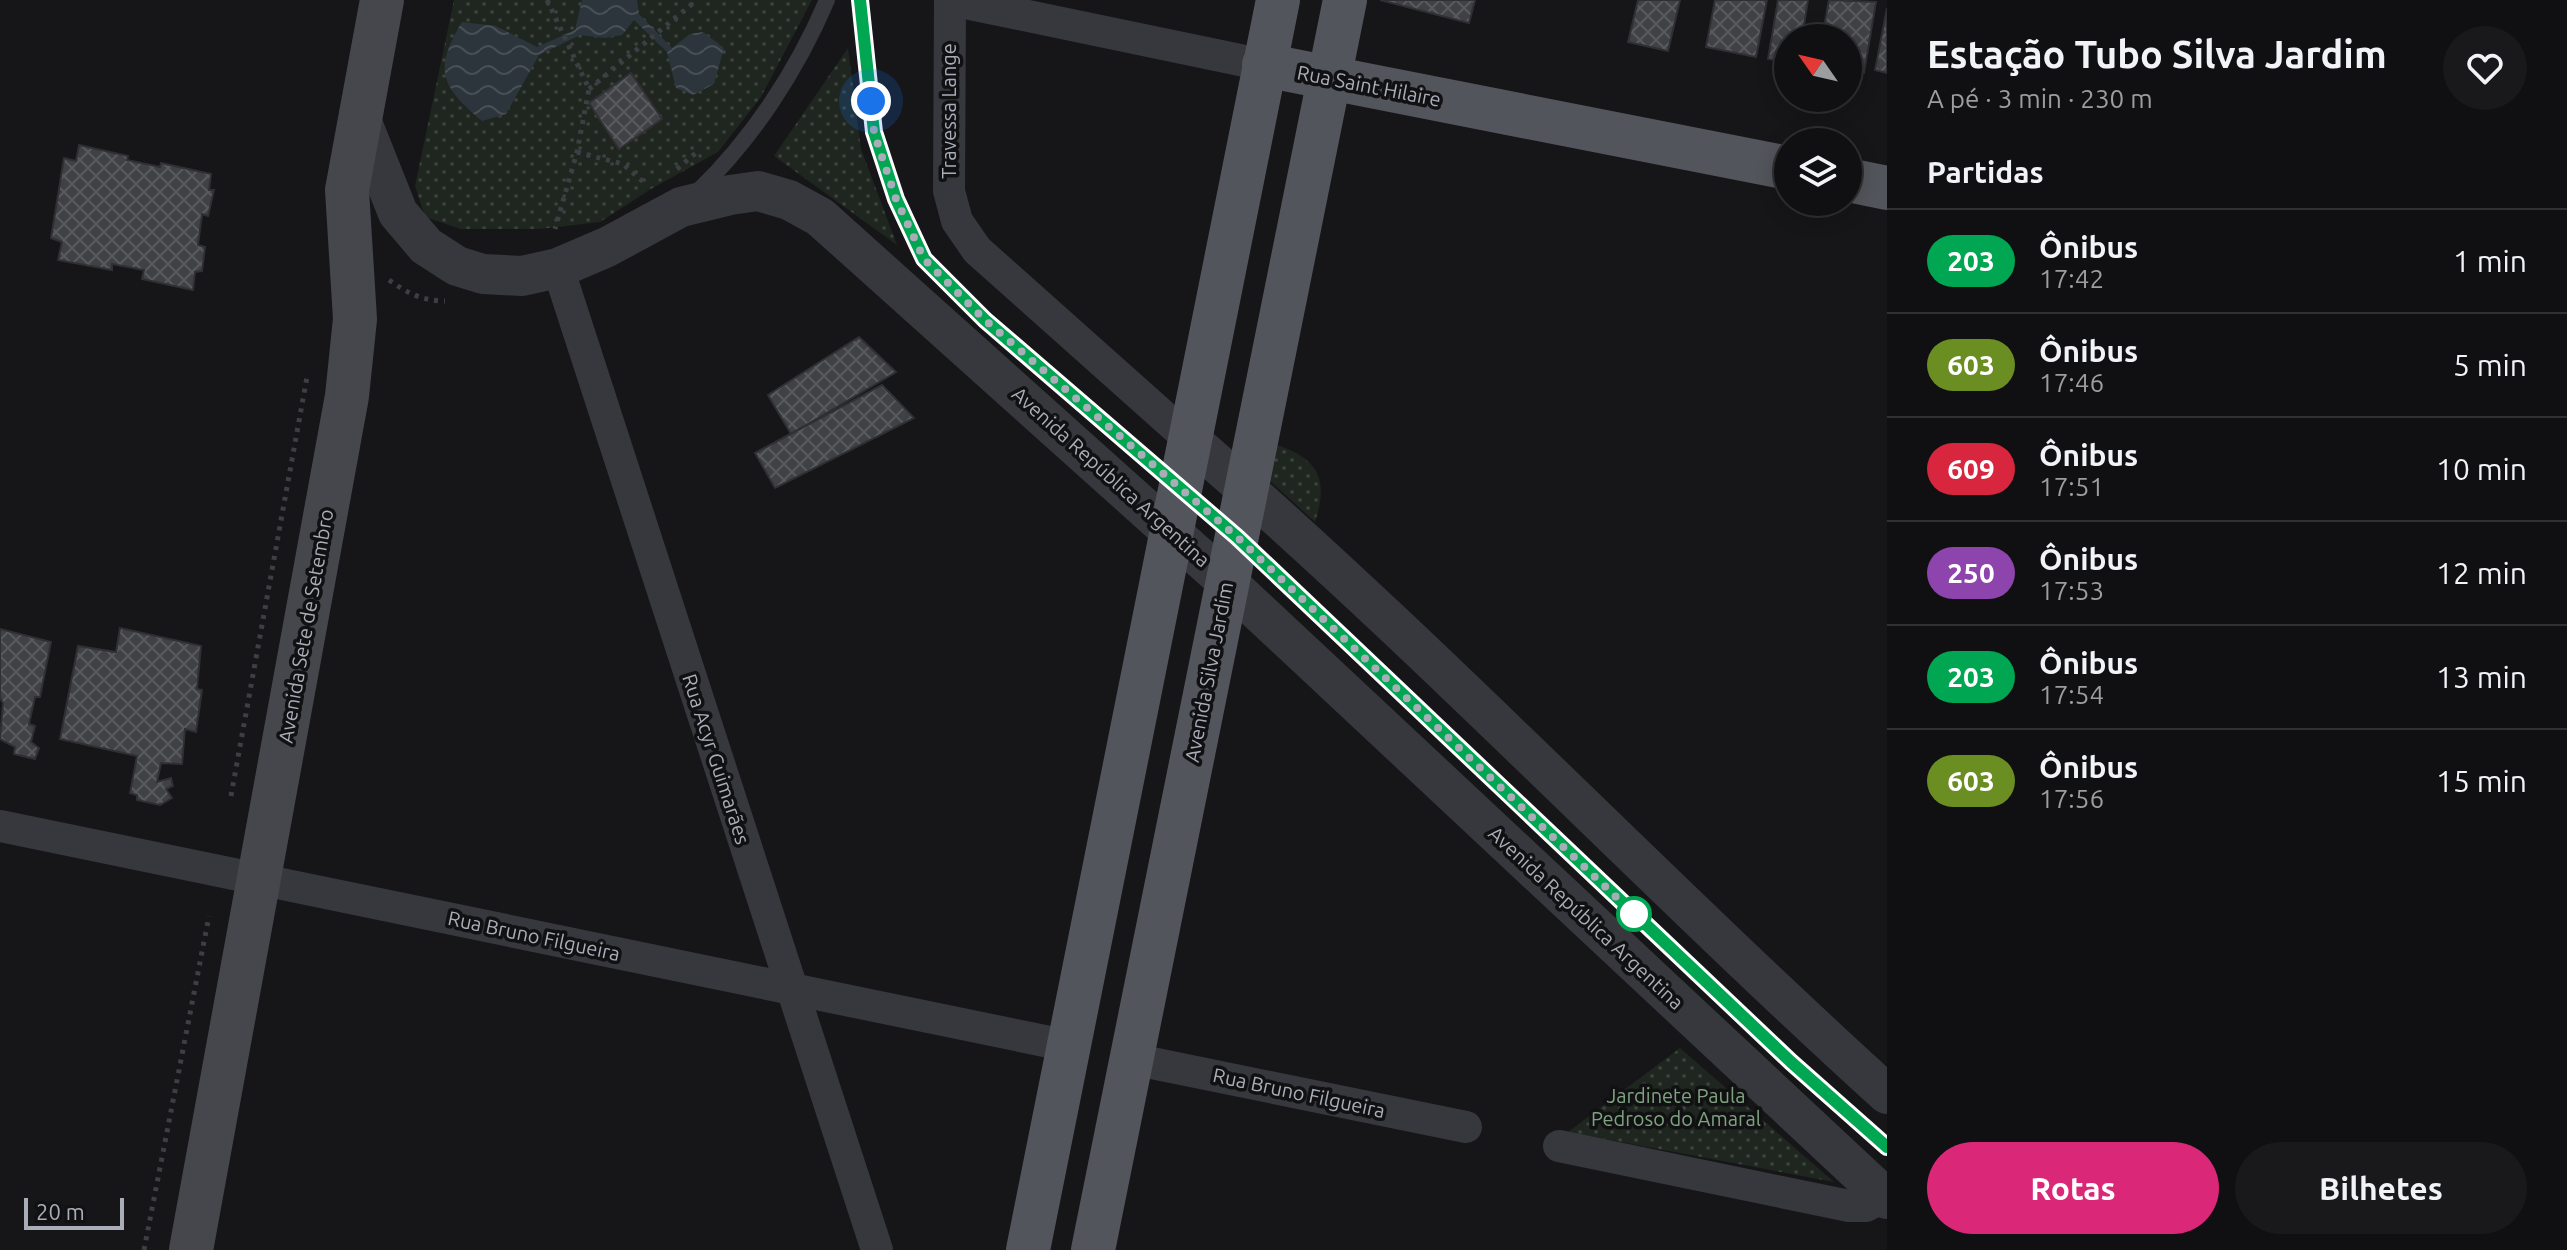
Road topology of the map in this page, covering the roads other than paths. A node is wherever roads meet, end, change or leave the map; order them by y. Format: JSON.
{"nodes":[{"id":1,"x":382,"y":0,"type":"edge"},
{"id":2,"x":827,"y":0,"type":"edge"},
{"id":3,"x":860,"y":0,"type":"edge"},
{"id":4,"x":950,"y":0,"type":"edge"},
{"id":5,"x":1278,"y":0,"type":"edge"},
{"id":6,"x":1345,"y":0,"type":"edge"},
{"id":7,"x":1264,"y":65,"type":"junction"},
{"id":8,"x":1329,"y":78,"type":"junction"},
{"id":9,"x":359,"y":115,"type":"junction"},
{"id":10,"x":1774,"y":165,"type":"edge"},
{"id":11,"x":1862,"y":183,"type":"edge"},
{"id":12,"x":1887,"y":188,"type":"edge"},
{"id":13,"x":677,"y":190,"type":"junction"},
{"id":14,"x":558,"y":268,"type":"junction"},
{"id":15,"x":1189,"y":439,"type":"junction"},
{"id":16,"x":1179,"y":487,"type":"junction"},
{"id":17,"x":1247,"y":489,"type":"junction"},
{"id":18,"x":1171,"y":530,"type":"junction"},
{"id":19,"x":1237,"y":537,"type":"junction"},
{"id":20,"x":1227,"y":582,"type":"junction"},
{"id":21,"x":1207,"y":684,"type":"junction"},
{"id":22,"x":1127,"y":748,"type":"junction"},
{"id":23,"x":0,"y":826,"type":"edge"},
{"id":24,"x":260,"y":879,"type":"junction"},
{"id":25,"x":791,"y":989,"type":"junction"},
{"id":26,"x":1069,"y":1046,"type":"junction"},
{"id":27,"x":1132,"y":1059,"type":"junction"},
{"id":28,"x":1887,"y":1094,"type":"edge"},
{"id":29,"x":1466,"y":1127,"type":"dead end"},
{"id":30,"x":1559,"y":1146,"type":"dead end"},
{"id":31,"x":1887,"y":1147,"type":"edge"},
{"id":32,"x":1886,"y":1198,"type":"edge"},
{"id":33,"x":191,"y":1250,"type":"edge"},
{"id":34,"x":877,"y":1250,"type":"edge"},
{"id":35,"x":1028,"y":1250,"type":"edge"},
{"id":36,"x":1093,"y":1250,"type":"edge"}],
"edges":[{"from":1,"to":9,"type":"main road","name":"Avenida Sete de Setembro"},
{"from":2,"to":13,"type":"lane"},
{"from":3,"to":16,"type":"lane"},
{"from":4,"to":7,"type":"street","name":"Rua Saint Hilaire"},
{"from":4,"to":15,"type":"street","name":"Travessa Lange"},
{"from":5,"to":7,"type":"main road"},
{"from":6,"to":8,"type":"main road","name":"Avenida Silva Jardim"},
{"from":7,"to":8,"type":"main road","name":"Rua Saint Hilaire"},
{"from":7,"to":15,"type":"main road"},
{"from":8,"to":10,"type":"main road","name":"Rua Saint Hilaire"},
{"from":8,"to":17,"type":"main road","name":"Avenida Silva Jardim"},
{"from":9,"to":14,"type":"street","name":"Avenida República Argentina"},
{"from":9,"to":24,"type":"main road","name":"Avenida Sete de Setembro"},
{"from":11,"to":12,"type":"main road"},
{"from":13,"to":14,"type":"street","name":"Avenida República Argentina"},
{"from":13,"to":18,"type":"street","name":"Avenida República Argentina"},
{"from":14,"to":25,"type":"street","name":"Rua Acyr Guimarães"},
{"from":15,"to":16,"type":"main road"},
{"from":15,"to":17,"type":"street"},
{"from":16,"to":18,"type":"main road"},
{"from":16,"to":19,"type":"lane"},
{"from":17,"to":19,"type":"main road","name":"Avenida Silva Jardim"},
{"from":17,"to":28,"type":"street"},
{"from":18,"to":20,"type":"street","name":"Avenida República Argentina"},
{"from":18,"to":22,"type":"main road"},
{"from":19,"to":20,"type":"main road","name":"Avenida Silva Jardim"},
{"from":19,"to":31,"type":"lane"},
{"from":20,"to":21,"type":"main road","name":"Avenida Silva Jardim"},
{"from":20,"to":32,"type":"street","name":"Avenida República Argentina"},
{"from":21,"to":22,"type":"main road"},
{"from":21,"to":27,"type":"main road","name":"Avenida Silva Jardim"},
{"from":22,"to":26,"type":"main road"},
{"from":23,"to":24,"type":"street","name":"Rua Bruno Filgueira"},
{"from":24,"to":25,"type":"street","name":"Rua Bruno Filgueira"},
{"from":24,"to":33,"type":"main road","name":"Avenida Sete de Setembro"},
{"from":25,"to":26,"type":"street","name":"Rua Bruno Filgueira"},
{"from":25,"to":34,"type":"street","name":"Rua Acyr Guimarães"},
{"from":26,"to":35,"type":"main road"},
{"from":27,"to":29,"type":"street","name":"Rua Bruno Filgueira"},
{"from":27,"to":36,"type":"main road","name":"Avenida Silva Jardim"},
{"from":30,"to":32,"type":"street"}]}
